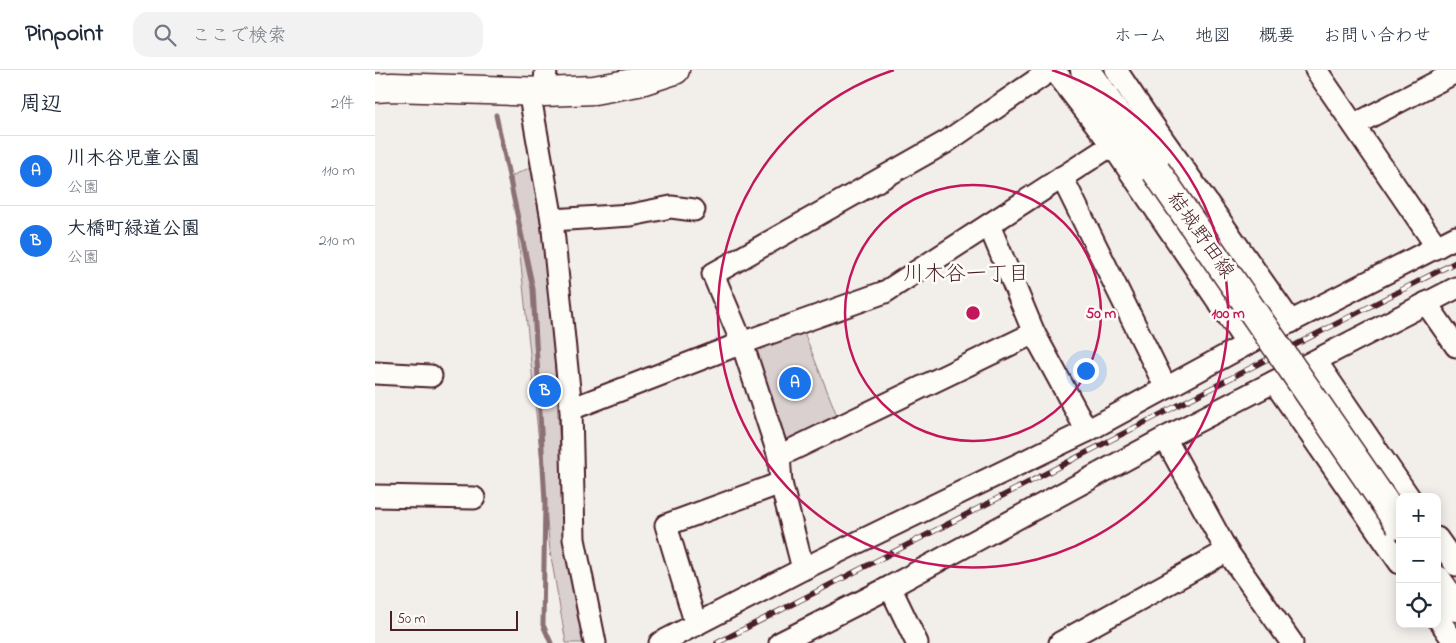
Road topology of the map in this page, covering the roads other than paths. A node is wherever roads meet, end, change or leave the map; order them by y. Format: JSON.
{"nodes":[{"id":1,"x":675,"y":70,"type":"edge"},
{"id":2,"x":1052,"y":70,"type":"edge"},
{"id":3,"x":1085,"y":70,"type":"edge"},
{"id":4,"x":1116,"y":70,"type":"edge"},
{"id":5,"x":1316,"y":70,"type":"edge"},
{"id":6,"x":1456,"y":72,"type":"edge"},
{"id":7,"x":540,"y":84,"type":"edge"},
{"id":8,"x":375,"y":88,"type":"edge"},
{"id":9,"x":1354,"y":125,"type":"junction"},
{"id":10,"x":1112,"y":145,"type":"junction"},
{"id":11,"x":1062,"y":177,"type":"junction"},
{"id":12,"x":694,"y":210,"type":"dead end"},
{"id":13,"x":552,"y":220,"type":"junction"},
{"id":14,"x":989,"y":225,"type":"junction"},
{"id":15,"x":1456,"y":238,"type":"edge"},
{"id":16,"x":1437,"y":247,"type":"junction"},
{"id":17,"x":1456,"y":288,"type":"edge"},
{"id":18,"x":1426,"y":304,"type":"junction"},
{"id":19,"x":1291,"y":322,"type":"junction"},
{"id":20,"x":1034,"y":333,"type":"junction"},
{"id":21,"x":742,"y":343,"type":"junction"},
{"id":22,"x":1247,"y":344,"type":"junction"},
{"id":23,"x":1456,"y":346,"type":"edge"},
{"id":24,"x":1316,"y":361,"type":"junction"},
{"id":25,"x":375,"y":373,"type":"edge"},
{"id":26,"x":431,"y":376,"type":"dead end"},
{"id":27,"x":1274,"y":382,"type":"junction"},
{"id":28,"x":1166,"y":388,"type":"junction"},
{"id":29,"x":571,"y":409,"type":"junction"},
{"id":30,"x":1087,"y":431,"type":"junction"},
{"id":31,"x":1165,"y":438,"type":"junction"},
{"id":32,"x":779,"y":456,"type":"junction"},
{"id":33,"x":781,"y":483,"type":"junction"},
{"id":34,"x":1406,"y":493,"type":"edge"},
{"id":35,"x":375,"y":496,"type":"edge"},
{"id":36,"x":474,"y":498,"type":"dead end"},
{"id":37,"x":1396,"y":519,"type":"edge"},
{"id":38,"x":1441,"y":544,"type":"edge"},
{"id":39,"x":1227,"y":551,"type":"junction"},
{"id":40,"x":1396,"y":557,"type":"edge"},
{"id":41,"x":1456,"y":565,"type":"edge"},
{"id":42,"x":803,"y":569,"type":"junction"},
{"id":43,"x":1439,"y":583,"type":"edge"},
{"id":44,"x":889,"y":587,"type":"junction"},
{"id":45,"x":1456,"y":607,"type":"edge"},
{"id":46,"x":1441,"y":623,"type":"edge"},
{"id":47,"x":696,"y":625,"type":"junction"},
{"id":48,"x":785,"y":642,"type":"edge"},
{"id":49,"x":595,"y":643,"type":"edge"},
{"id":50,"x":660,"y":643,"type":"edge"},
{"id":51,"x":917,"y":643,"type":"edge"},
{"id":52,"x":1060,"y":643,"type":"edge"},
{"id":53,"x":1293,"y":643,"type":"edge"},
{"id":54,"x":1455,"y":643,"type":"edge"}],
"edges":[{"from":1,"to":7,"type":"main road"},
{"from":2,"to":10,"type":"street"},
{"from":2,"to":21,"type":"street"},
{"from":3,"to":37,"type":"main road","name":"結城野田線","bridge":true},
{"from":4,"to":19,"type":"street"},
{"from":5,"to":9,"type":"street"},
{"from":6,"to":9,"type":"street"},
{"from":7,"to":8,"type":"main road"},
{"from":7,"to":13,"type":"street"},
{"from":9,"to":16,"type":"street"},
{"from":10,"to":11,"type":"street"},
{"from":10,"to":22,"type":"street"},
{"from":11,"to":14,"type":"street"},
{"from":11,"to":28,"type":"street"},
{"from":12,"to":13,"type":"street"},
{"from":13,"to":29,"type":"street"},
{"from":14,"to":20,"type":"street"},
{"from":14,"to":21,"type":"street"},
{"from":15,"to":16,"type":"street"},
{"from":16,"to":19,"type":"street"},
{"from":17,"to":18,"type":"street"},
{"from":18,"to":23,"type":"street"},
{"from":18,"to":24,"type":"street"},
{"from":19,"to":22,"type":"street"},
{"from":20,"to":30,"type":"street"},
{"from":20,"to":32,"type":"street"},
{"from":21,"to":29,"type":"street"},
{"from":21,"to":32,"type":"street"},
{"from":22,"to":28,"type":"street"},
{"from":24,"to":27,"type":"street"},
{"from":24,"to":34,"type":"street"},
{"from":25,"to":26,"type":"street"},
{"from":27,"to":31,"type":"street"},
{"from":27,"to":40,"type":"street"},
{"from":28,"to":30,"type":"street"},
{"from":29,"to":49,"type":"street"},
{"from":30,"to":42,"type":"street"},
{"from":31,"to":39,"type":"street"},
{"from":31,"to":44,"type":"street"},
{"from":32,"to":33,"type":"street"},
{"from":33,"to":42,"type":"street"},
{"from":33,"to":47,"type":"street"},
{"from":35,"to":36,"type":"street"},
{"from":38,"to":41,"type":"street"},
{"from":39,"to":52,"type":"street"},
{"from":39,"to":53,"type":"street"},
{"from":42,"to":47,"type":"street"},
{"from":43,"to":45,"type":"main road"},
{"from":44,"to":48,"type":"street"},
{"from":44,"to":51,"type":"street"},
{"from":46,"to":54,"type":"street"},
{"from":47,"to":50,"type":"street"}]}
